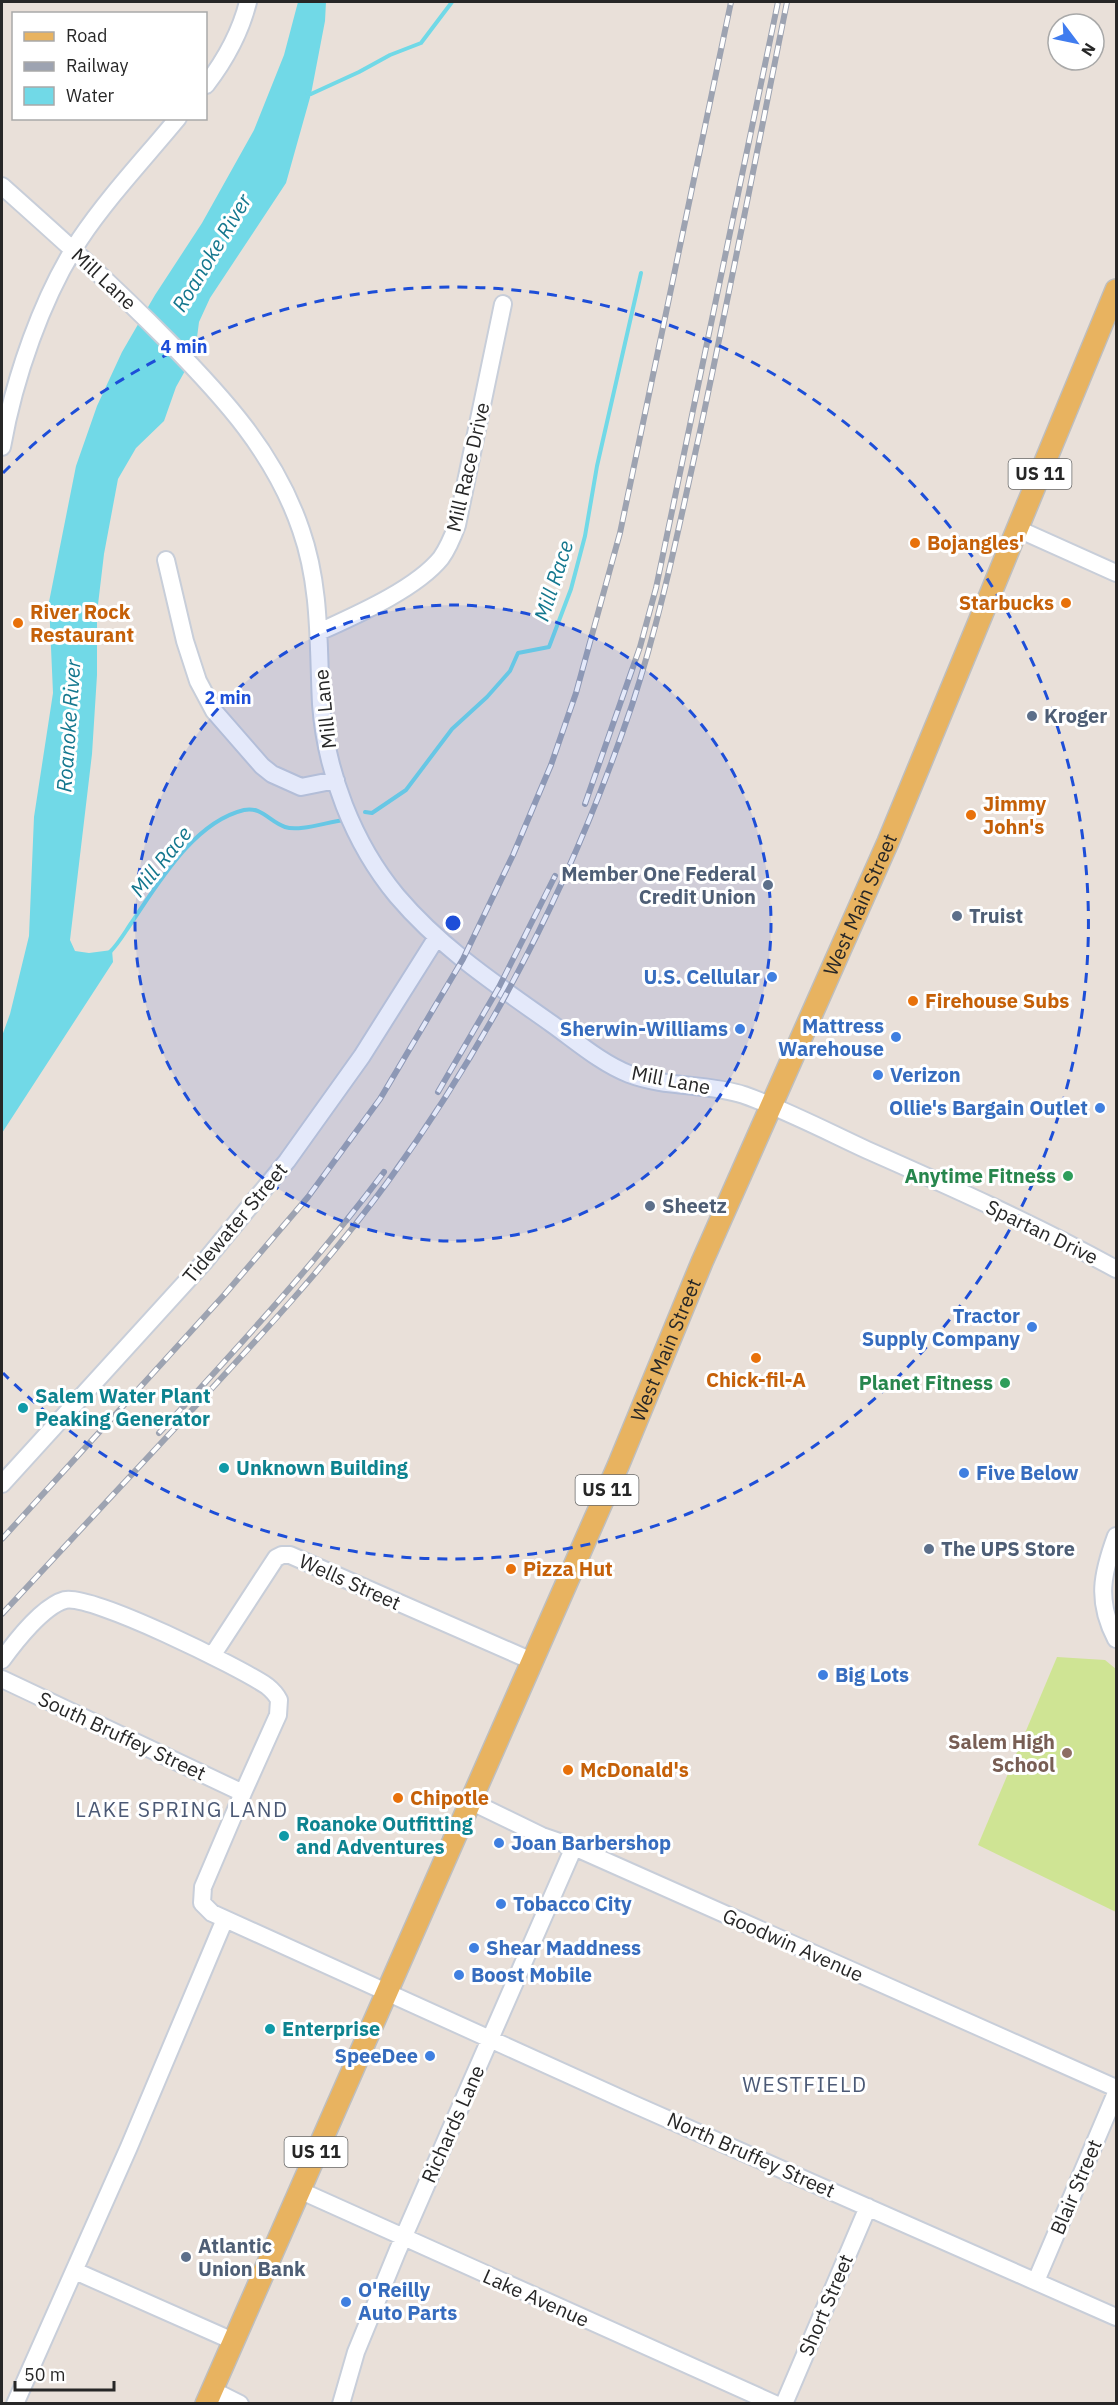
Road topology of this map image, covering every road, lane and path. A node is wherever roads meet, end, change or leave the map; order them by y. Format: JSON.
{"nodes":[{"id":1,"x":248,"y":2,"type":"edge"},
{"id":2,"x":207,"y":84,"type":"edge"},
{"id":3,"x":176,"y":120,"type":"edge"},
{"id":4,"x":2,"y":186,"type":"edge"},
{"id":5,"x":73,"y":250,"type":"junction"},
{"id":6,"x":1116,"y":290,"type":"edge"},
{"id":7,"x":503,"y":304,"type":"dead end"},
{"id":8,"x":2,"y":447,"type":"edge"},
{"id":9,"x":1018,"y":529,"type":"junction"},
{"id":10,"x":166,"y":560,"type":"dead end"},
{"id":11,"x":1116,"y":573,"type":"edge"},
{"id":12,"x":319,"y":632,"type":"junction"},
{"id":13,"x":336,"y":780,"type":"junction"},
{"id":14,"x":437,"y":937,"type":"junction"},
{"id":15,"x":770,"y":1106,"type":"junction"},
{"id":16,"x":1116,"y":1269,"type":"edge"},
{"id":17,"x":2,"y":1484,"type":"edge"},
{"id":18,"x":1116,"y":1536,"type":"edge"},
{"id":19,"x":1116,"y":1639,"type":"edge"},
{"id":20,"x":212,"y":1656,"type":"junction"},
{"id":21,"x":2,"y":1659,"type":"edge"},
{"id":22,"x":532,"y":1661,"type":"junction"},
{"id":23,"x":2,"y":1679,"type":"edge"},
{"id":24,"x":243,"y":1793,"type":"junction"},
{"id":25,"x":470,"y":1801,"type":"junction"},
{"id":26,"x":574,"y":1847,"type":"junction"},
{"id":27,"x":225,"y":1919,"type":"junction"},
{"id":28,"x":386,"y":1992,"type":"junction"},
{"id":29,"x":490,"y":2039,"type":"junction"},
{"id":30,"x":1116,"y":2088,"type":"edge"},
{"id":31,"x":1116,"y":2093,"type":"edge"},
{"id":32,"x":299,"y":2190,"type":"junction"},
{"id":33,"x":868,"y":2207,"type":"junction"},
{"id":34,"x":403,"y":2238,"type":"junction"},
{"id":35,"x":75,"y":2271,"type":"junction"},
{"id":36,"x":1036,"y":2281,"type":"junction"},
{"id":37,"x":1116,"y":2317,"type":"edge"},
{"id":38,"x":233,"y":2341,"type":"junction"},
{"id":39,"x":208,"y":2397,"type":"edge"},
{"id":40,"x":15,"y":2403,"type":"edge"},
{"id":41,"x":240,"y":2403,"type":"edge"},
{"id":42,"x":341,"y":2403,"type":"edge"},
{"id":43,"x":775,"y":2403,"type":"edge"},
{"id":44,"x":784,"y":2403,"type":"edge"}],
"edges":[{"from":1,"to":2,"type":"street"},
{"from":3,"to":5,"type":"street"},
{"from":4,"to":5,"type":"street","name":"Mill Lane"},
{"from":5,"to":8,"type":"street"},
{"from":5,"to":12,"type":"street","name":"Mill Lane"},
{"from":6,"to":9,"type":"main road","name":"West Main Street","number":"US 11"},
{"from":7,"to":12,"type":"street","name":"Mill Race Drive"},
{"from":9,"to":11,"type":"street"},
{"from":9,"to":15,"type":"main road","name":"West Main Street","number":"US 11"},
{"from":10,"to":13,"type":"street"},
{"from":12,"to":13,"type":"street","name":"Mill Lane"},
{"from":13,"to":14,"type":"street","name":"Mill Lane"},
{"from":14,"to":15,"type":"street","name":"Mill Lane"},
{"from":14,"to":17,"type":"street","name":"Tidewater Street"},
{"from":15,"to":16,"type":"street","name":"Spartan Drive"},
{"from":15,"to":22,"type":"main road","name":"West Main Street","number":"US 11"},
{"from":18,"to":19,"type":"street"},
{"from":20,"to":21,"type":"street"},
{"from":20,"to":22,"type":"street","name":"Wells Street"},
{"from":20,"to":24,"type":"street"},
{"from":22,"to":25,"type":"main road","name":"West Main Street","number":"US 11"},
{"from":23,"to":24,"type":"street","name":"South Bruffey Street"},
{"from":24,"to":27,"type":"street"},
{"from":25,"to":26,"type":"street","name":"Goodwin Avenue"},
{"from":25,"to":28,"type":"main road","name":"West Main Street","number":"US 11"},
{"from":26,"to":29,"type":"street","name":"Richards Lane"},
{"from":26,"to":30,"type":"street","name":"Goodwin Avenue"},
{"from":27,"to":28,"type":"street"},
{"from":27,"to":35,"type":"street"},
{"from":28,"to":29,"type":"street","name":"North Bruffey Street"},
{"from":28,"to":32,"type":"main road","name":"West Main Street","number":"US 11"},
{"from":29,"to":33,"type":"street","name":"North Bruffey Street"},
{"from":29,"to":34,"type":"street","name":"Richards Lane"},
{"from":31,"to":36,"type":"street","name":"Blair Street"},
{"from":32,"to":34,"type":"street","name":"Lake Avenue"},
{"from":32,"to":38,"type":"main road","name":"West Main Street","number":"US 11"},
{"from":33,"to":36,"type":"street","name":"North Bruffey Street"},
{"from":33,"to":44,"type":"street","name":"Short Street"},
{"from":34,"to":42,"type":"street","name":"Richards Lane"},
{"from":34,"to":43,"type":"street","name":"Lake Avenue"},
{"from":35,"to":38,"type":"street"},
{"from":35,"to":40,"type":"street"},
{"from":36,"to":37,"type":"street","name":"North Bruffey Street"},
{"from":38,"to":39,"type":"main road","name":"West Main Street","number":"US 11"},
{"from":39,"to":41,"type":"street"}]}
